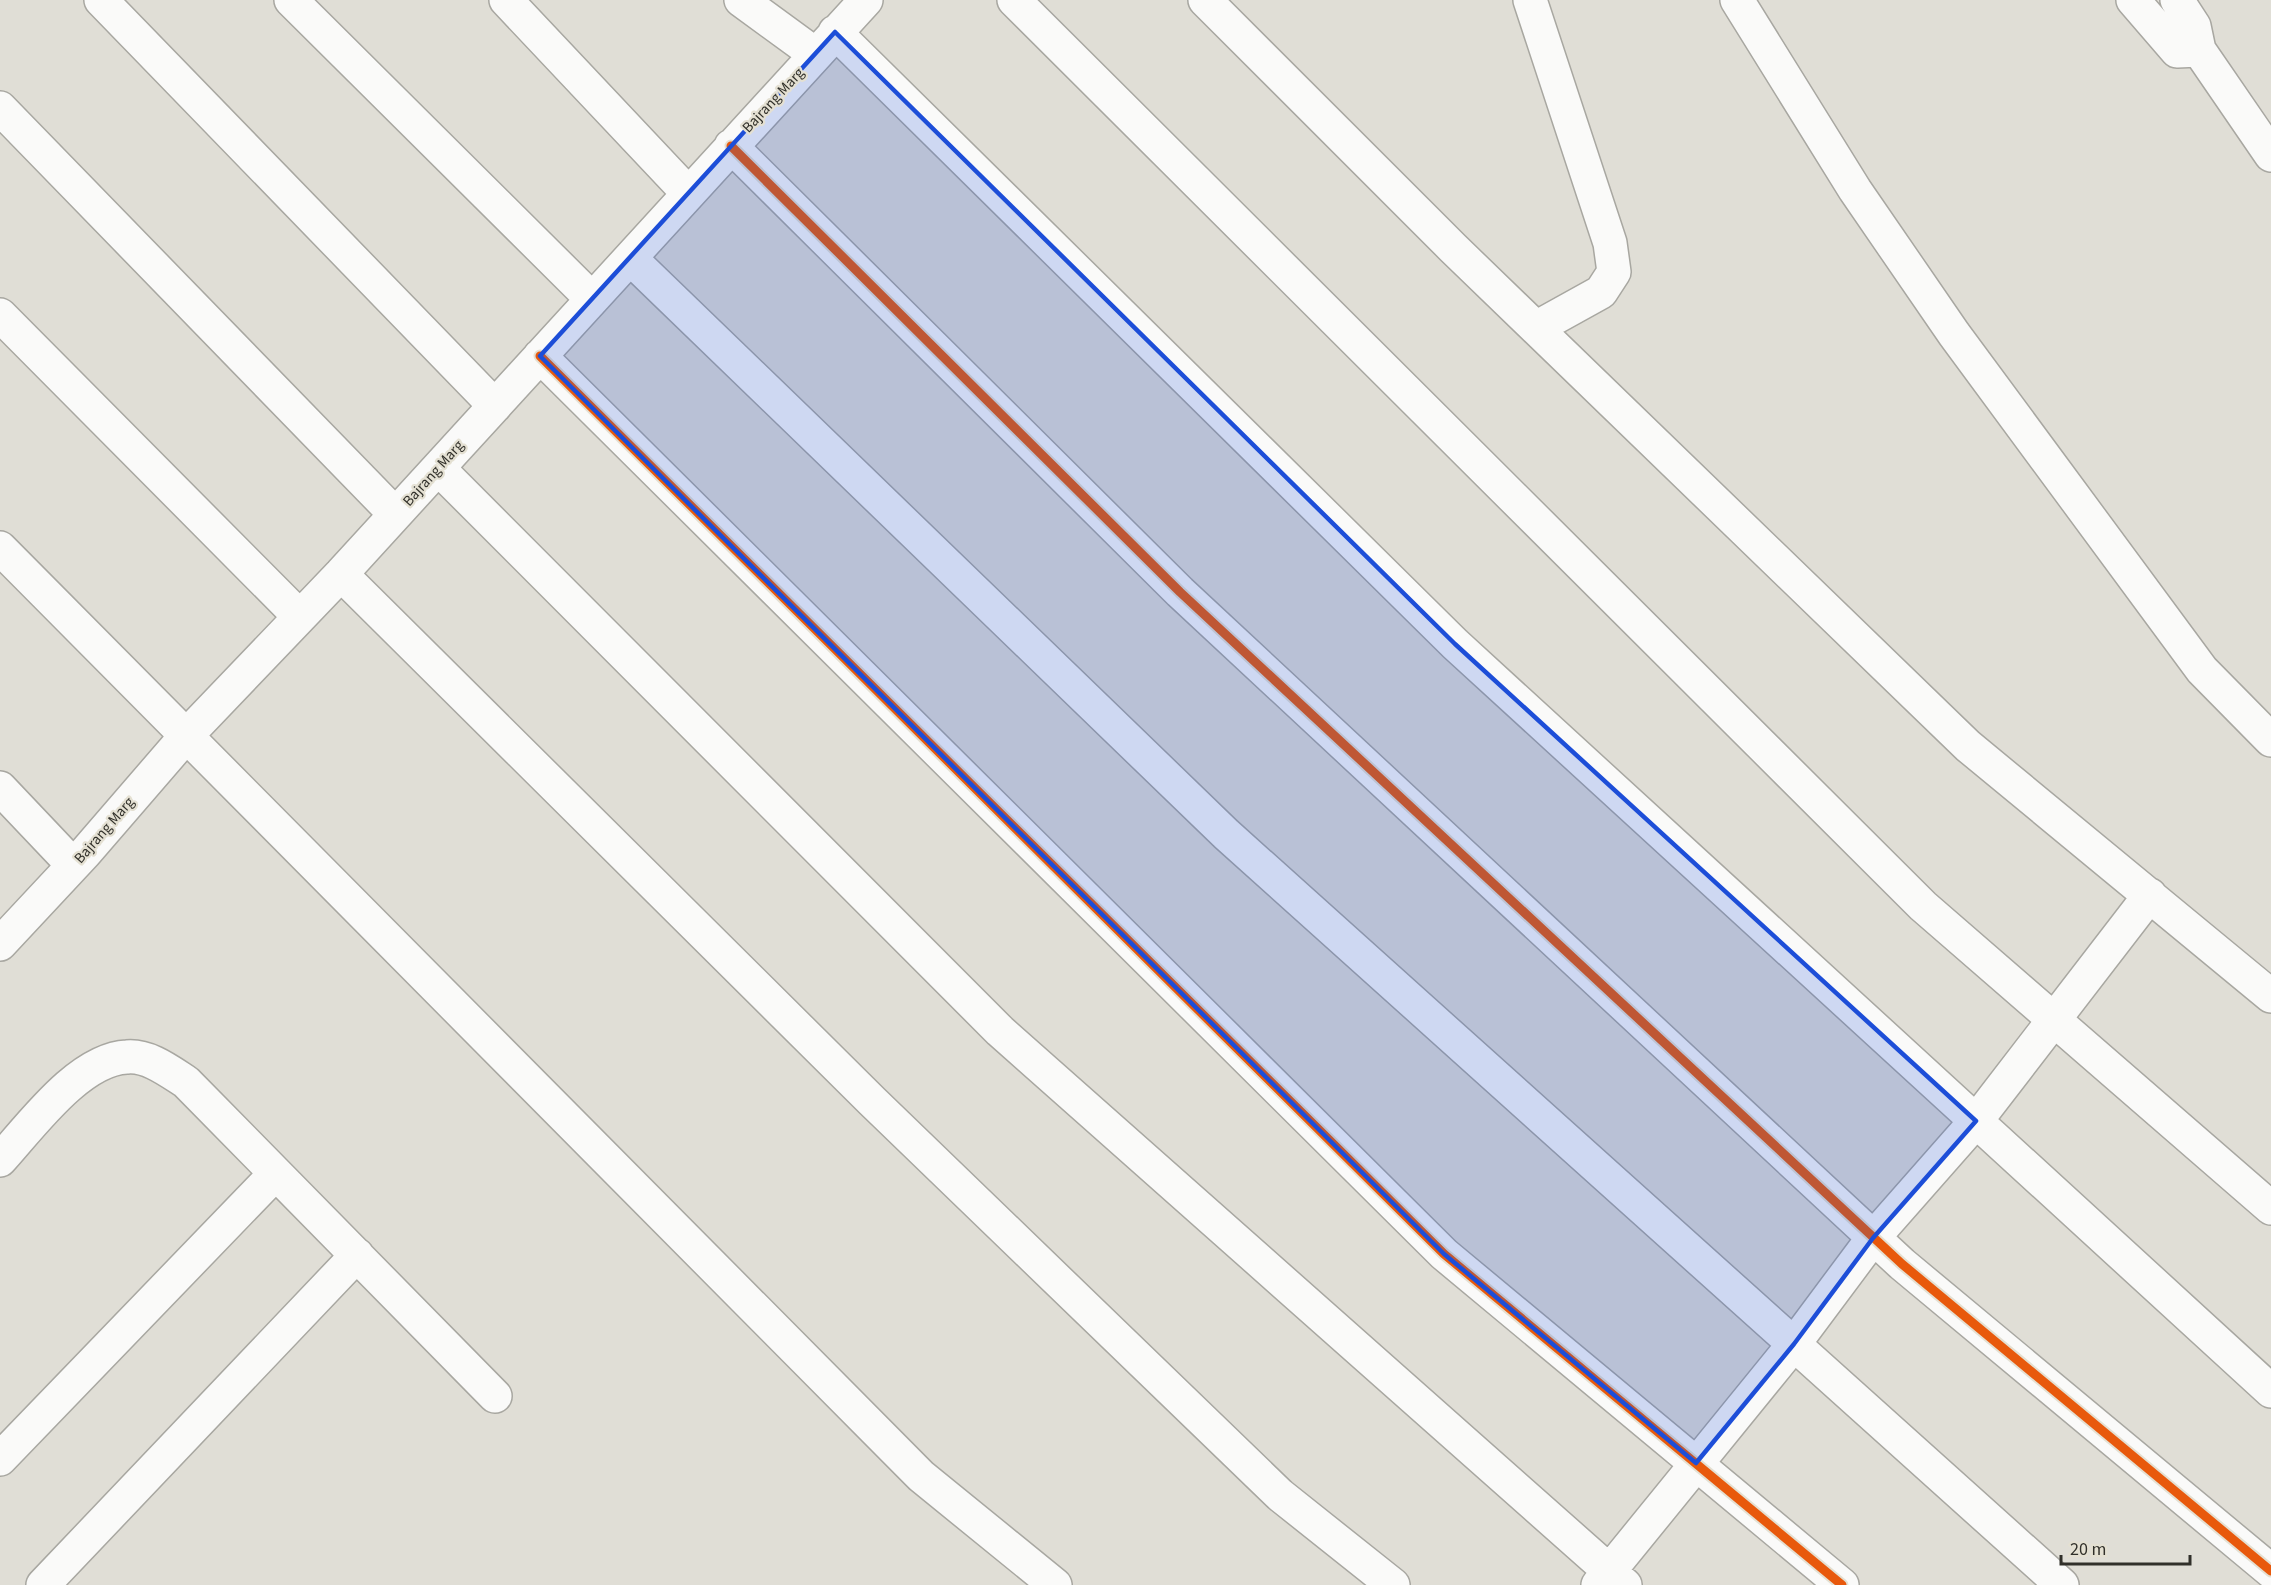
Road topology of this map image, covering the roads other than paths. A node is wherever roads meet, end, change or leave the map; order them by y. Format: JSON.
{"nodes":[{"id":1,"x":100,"y":0,"type":"edge"},
{"id":2,"x":291,"y":0,"type":"edge"},
{"id":3,"x":506,"y":0,"type":"edge"},
{"id":4,"x":741,"y":0,"type":"edge"},
{"id":5,"x":866,"y":0,"type":"edge"},
{"id":6,"x":1014,"y":0,"type":"edge"},
{"id":7,"x":1205,"y":0,"type":"edge"},
{"id":8,"x":1530,"y":0,"type":"edge"},
{"id":9,"x":1737,"y":0,"type":"edge"},
{"id":10,"x":2133,"y":0,"type":"edge"},
{"id":11,"x":2177,"y":0,"type":"edge"},
{"id":12,"x":825,"y":43,"type":"junction"},
{"id":13,"x":2199,"y":50,"type":"junction"},
{"id":14,"x":0,"y":108,"type":"edge"},
{"id":15,"x":731,"y":146,"type":"junction"},
{"id":16,"x":2271,"y":155,"type":"edge"},
{"id":17,"x":688,"y":194,"type":"junction"},
{"id":18,"x":630,"y":258,"type":"junction"},
{"id":19,"x":592,"y":299,"type":"junction"},
{"id":20,"x":0,"y":315,"type":"edge"},
{"id":21,"x":1536,"y":328,"type":"junction"},
{"id":22,"x":540,"y":356,"type":"junction"},
{"id":23,"x":495,"y":406,"type":"junction"},
{"id":24,"x":438,"y":468,"type":"junction"},
{"id":25,"x":395,"y":514,"type":"junction"},
{"id":26,"x":0,"y":548,"type":"edge"},
{"id":27,"x":341,"y":574,"type":"junction"},
{"id":28,"x":299,"y":616,"type":"junction"},
{"id":29,"x":186,"y":736,"type":"junction"},
{"id":30,"x":2271,"y":740,"type":"edge"},
{"id":31,"x":0,"y":788,"type":"edge"},
{"id":32,"x":73,"y":865,"type":"junction"},
{"id":33,"x":2150,"y":895,"type":"junction"},
{"id":34,"x":0,"y":944,"type":"edge"},
{"id":35,"x":2271,"y":996,"type":"edge"},
{"id":36,"x":2055,"y":1020,"type":"junction"},
{"id":37,"x":1976,"y":1121,"type":"junction"},
{"id":38,"x":0,"y":1160,"type":"edge"},
{"id":39,"x":275,"y":1174,"type":"junction"},
{"id":40,"x":2271,"y":1208,"type":"edge"},
{"id":41,"x":1874,"y":1238,"type":"junction"},
{"id":42,"x":357,"y":1255,"type":"junction"},
{"id":43,"x":1794,"y":1344,"type":"junction"},
{"id":44,"x":2271,"y":1391,"type":"edge"},
{"id":45,"x":495,"y":1396,"type":"dead end"},
{"id":46,"x":0,"y":1459,"type":"edge"},
{"id":47,"x":1696,"y":1463,"type":"junction"},
{"id":48,"x":2271,"y":1571,"type":"edge"},
{"id":49,"x":1611,"y":1580,"type":"edge"},
{"id":50,"x":43,"y":1585,"type":"edge"},
{"id":51,"x":1055,"y":1585,"type":"edge"},
{"id":52,"x":1393,"y":1585,"type":"edge"},
{"id":53,"x":1842,"y":1585,"type":"edge"},
{"id":54,"x":2062,"y":1585,"type":"edge"},
{"id":55,"x":2268,"y":1585,"type":"edge"}],
"edges":[{"from":1,"to":23,"type":"street"},
{"from":2,"to":19,"type":"street"},
{"from":3,"to":17,"type":"street"},
{"from":4,"to":12,"type":"street"},
{"from":5,"to":12,"type":"street","name":"Bajrang Marg"},
{"from":6,"to":36,"type":"street"},
{"from":7,"to":21,"type":"street"},
{"from":8,"to":21,"type":"street"},
{"from":9,"to":30,"type":"street"},
{"from":10,"to":13,"type":"street"},
{"from":11,"to":13,"type":"street"},
{"from":12,"to":15,"type":"street","name":"Bajrang Marg"},
{"from":12,"to":37,"type":"street"},
{"from":13,"to":16,"type":"street"},
{"from":14,"to":25,"type":"street"},
{"from":15,"to":17,"type":"street","name":"Bajrang Marg"},
{"from":15,"to":41,"type":"street"},
{"from":17,"to":18,"type":"street","name":"Bajrang Marg"},
{"from":18,"to":19,"type":"street","name":"Bajrang Marg"},
{"from":18,"to":43,"type":"street"},
{"from":19,"to":22,"type":"street","name":"Bajrang Marg"},
{"from":20,"to":28,"type":"street"},
{"from":21,"to":33,"type":"street"},
{"from":22,"to":23,"type":"street","name":"Bajrang Marg"},
{"from":22,"to":47,"type":"street"},
{"from":23,"to":24,"type":"street","name":"Bajrang Marg"},
{"from":24,"to":25,"type":"street","name":"Bajrang Marg"},
{"from":24,"to":49,"type":"street"},
{"from":25,"to":27,"type":"street","name":"Bajrang Marg"},
{"from":26,"to":29,"type":"street"},
{"from":27,"to":28,"type":"street","name":"Bajrang Marg"},
{"from":27,"to":52,"type":"street"},
{"from":28,"to":29,"type":"street","name":"Bajrang Marg"},
{"from":29,"to":32,"type":"street","name":"Bajrang Marg"},
{"from":29,"to":51,"type":"street"},
{"from":31,"to":32,"type":"street"},
{"from":32,"to":34,"type":"street","name":"Bajrang Marg"},
{"from":33,"to":35,"type":"street"},
{"from":33,"to":36,"type":"street"},
{"from":36,"to":37,"type":"street"},
{"from":36,"to":40,"type":"street"},
{"from":37,"to":41,"type":"street"},
{"from":37,"to":44,"type":"street"},
{"from":38,"to":39,"type":"street"},
{"from":39,"to":42,"type":"street"},
{"from":39,"to":46,"type":"street"},
{"from":41,"to":43,"type":"street"},
{"from":41,"to":48,"type":"street"},
{"from":42,"to":45,"type":"street"},
{"from":42,"to":50,"type":"street"},
{"from":43,"to":47,"type":"street"},
{"from":43,"to":54,"type":"street"},
{"from":47,"to":49,"type":"street"},
{"from":47,"to":53,"type":"street"},
{"from":48,"to":55,"type":"street"}]}
